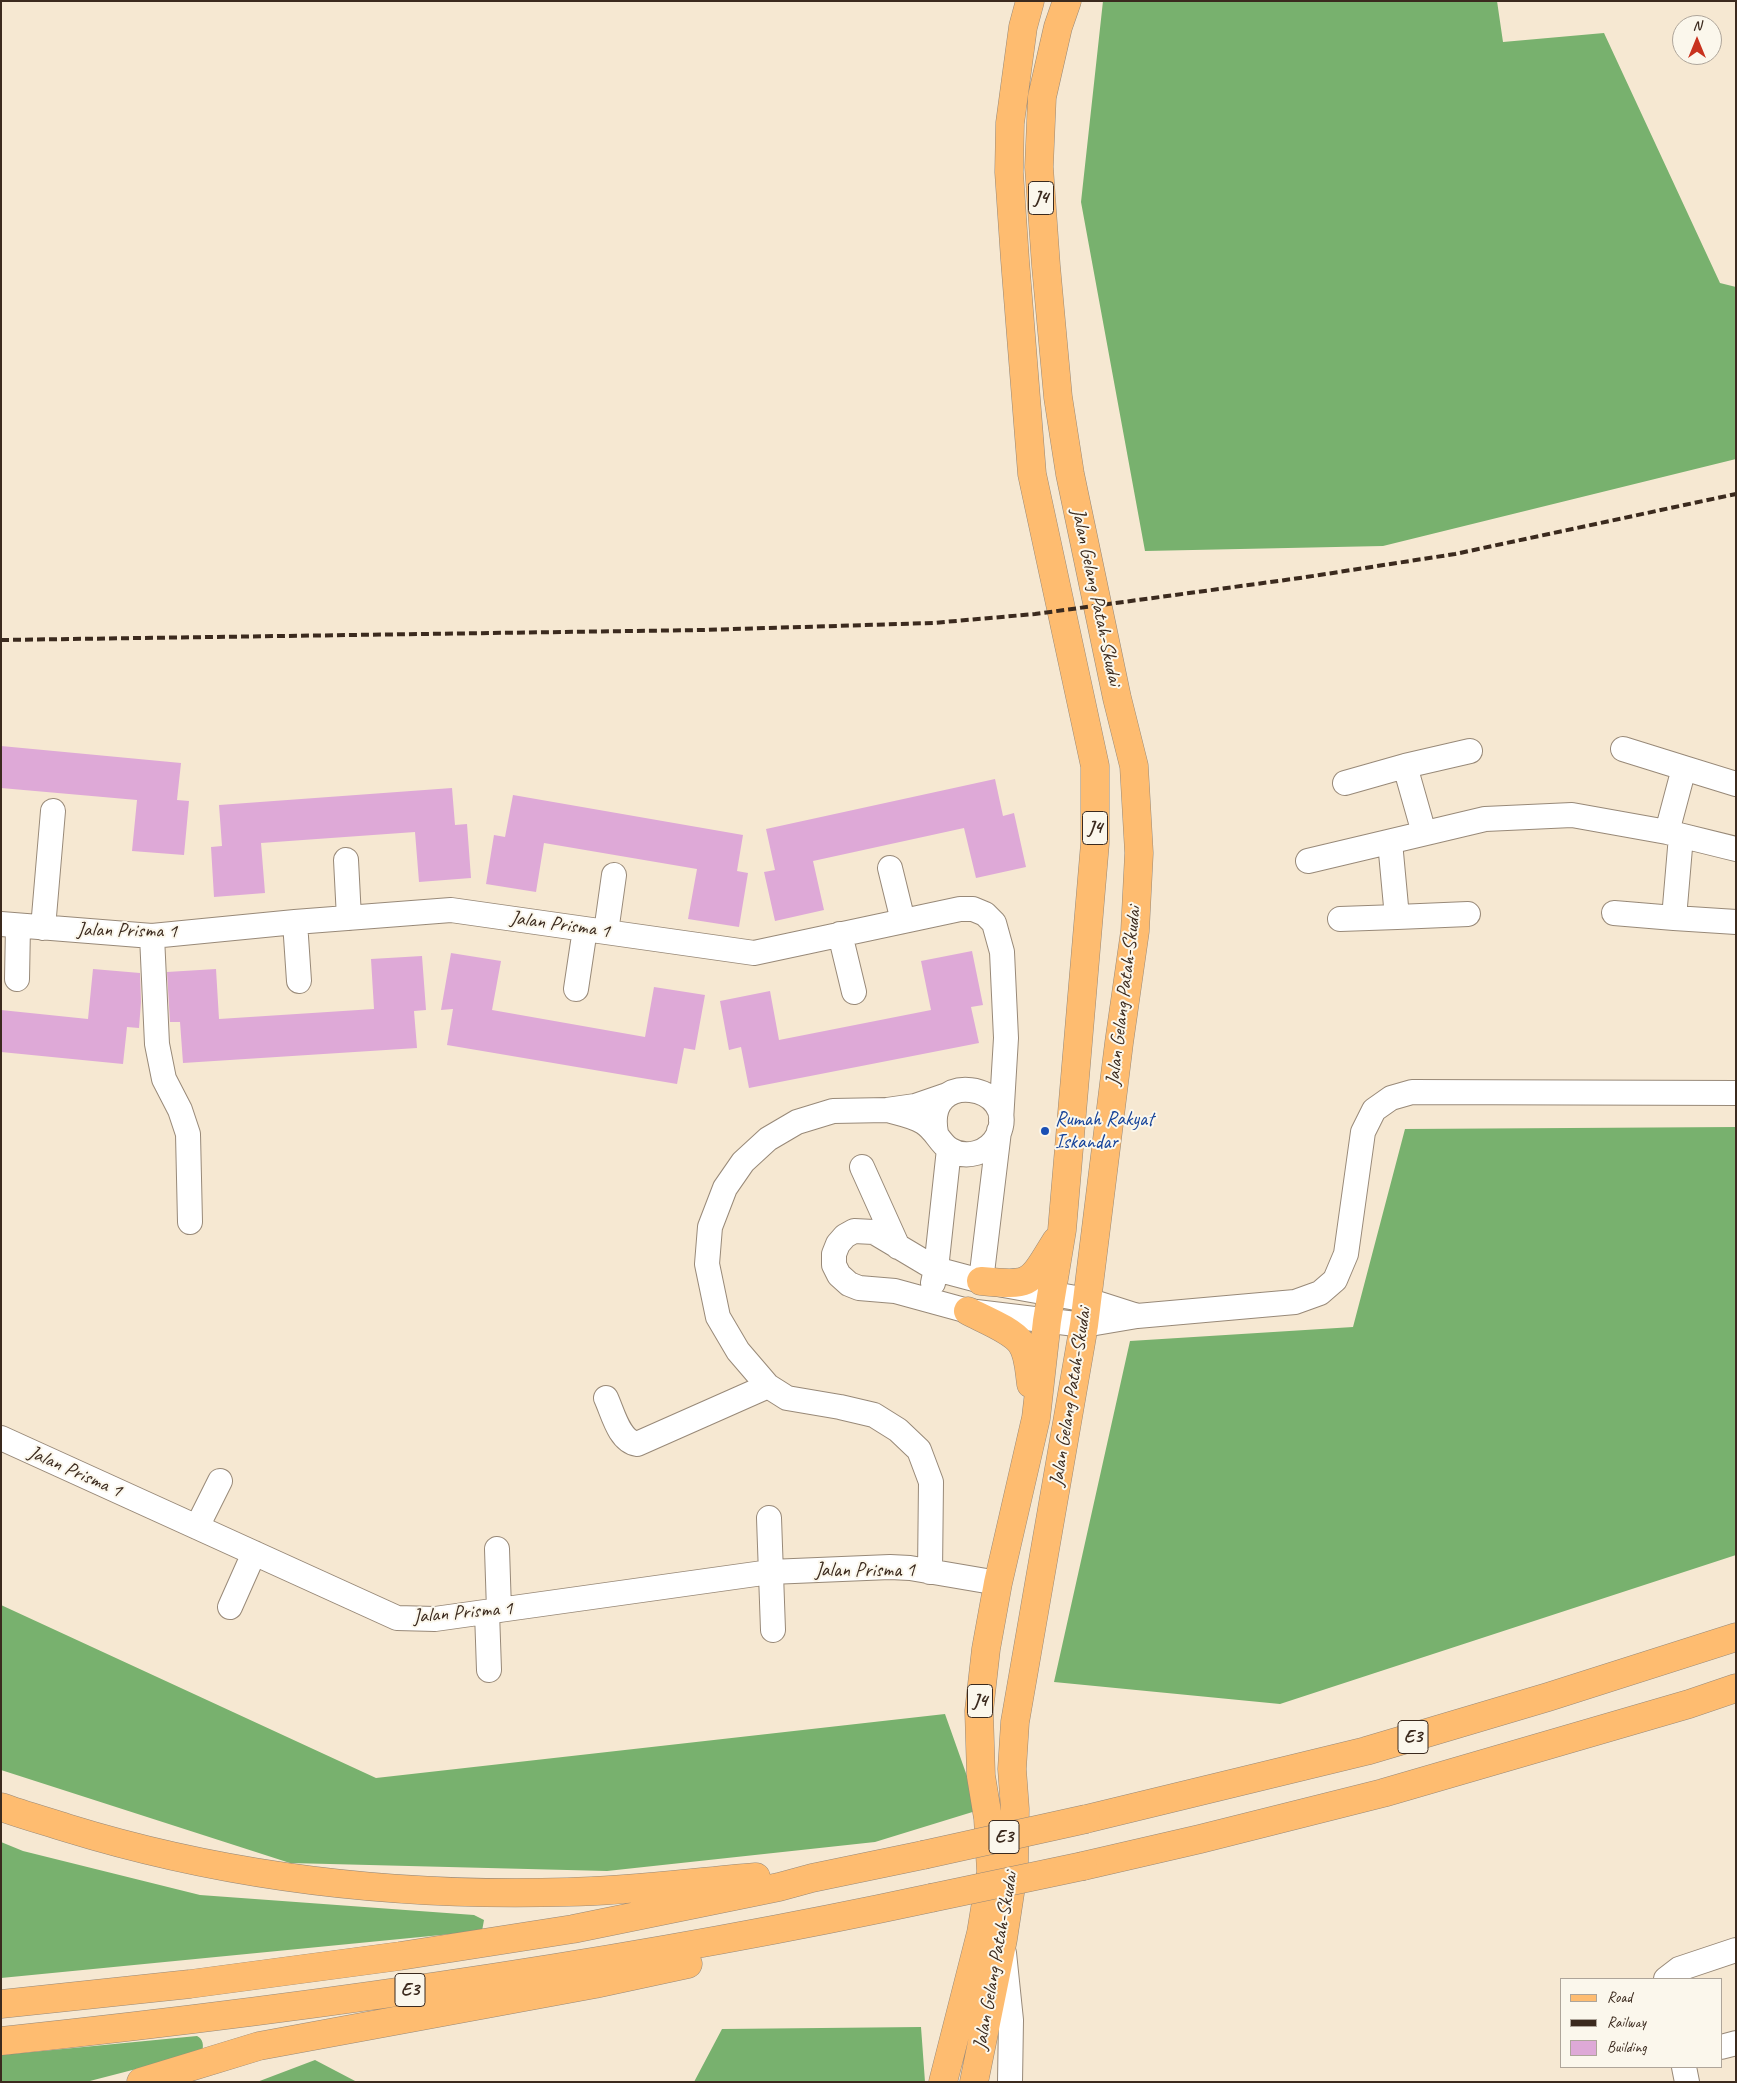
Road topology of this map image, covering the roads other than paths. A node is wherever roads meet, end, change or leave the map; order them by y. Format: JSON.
{"nodes":[{"id":1,"x":1030,"y":1,"type":"edge"},
{"id":2,"x":1067,"y":1,"type":"edge"},
{"id":3,"x":1623,"y":749,"type":"dead end"},
{"id":4,"x":1470,"y":750,"type":"dead end"},
{"id":5,"x":1405,"y":766,"type":"junction"},
{"id":6,"x":1684,"y":768,"type":"junction"},
{"id":7,"x":1345,"y":783,"type":"dead end"},
{"id":8,"x":1736,"y":784,"type":"edge"},
{"id":9,"x":53,"y":811,"type":"dead end"},
{"id":10,"x":1424,"y":833,"type":"junction"},
{"id":11,"x":1674,"y":834,"type":"junction"},
{"id":12,"x":1390,"y":842,"type":"junction"},
{"id":13,"x":1736,"y":849,"type":"edge"},
{"id":14,"x":346,"y":860,"type":"dead end"},
{"id":15,"x":1308,"y":861,"type":"dead end"},
{"id":16,"x":890,"y":868,"type":"dead end"},
{"id":17,"x":614,"y":876,"type":"dead end"},
{"id":18,"x":1614,"y":913,"type":"dead end"},
{"id":19,"x":1468,"y":914,"type":"dead end"},
{"id":20,"x":1397,"y":917,"type":"junction"},
{"id":21,"x":349,"y":918,"type":"junction"},
{"id":22,"x":1674,"y":918,"type":"junction"},
{"id":23,"x":1340,"y":919,"type":"dead end"},
{"id":24,"x":903,"y":921,"type":"junction"},
{"id":25,"x":295,"y":922,"type":"junction"},
{"id":26,"x":1736,"y":922,"type":"edge"},
{"id":27,"x":10,"y":925,"type":"edge"},
{"id":28,"x":43,"y":928,"type":"junction"},
{"id":29,"x":596,"y":930,"type":"junction"},
{"id":30,"x":840,"y":934,"type":"junction"},
{"id":31,"x":152,"y":936,"type":"junction"},
{"id":32,"x":17,"y":979,"type":"dead end"},
{"id":33,"x":299,"y":981,"type":"dead end"},
{"id":34,"x":576,"y":989,"type":"dead end"},
{"id":35,"x":854,"y":992,"type":"dead end"},
{"id":36,"x":1006,"y":1038,"type":"junction"},
{"id":37,"x":957,"y":1092,"type":"junction"},
{"id":38,"x":1736,"y":1092,"type":"edge"},
{"id":39,"x":887,"y":1110,"type":"junction"},
{"id":40,"x":1000,"y":1126,"type":"junction"},
{"id":41,"x":942,"y":1141,"type":"junction"},
{"id":42,"x":862,"y":1167,"type":"dead end"},
{"id":43,"x":190,"y":1222,"type":"dead end"},
{"id":44,"x":1062,"y":1230,"type":"junction"},
{"id":45,"x":898,"y":1247,"type":"junction"},
{"id":46,"x":936,"y":1269,"type":"junction"},
{"id":47,"x":981,"y":1281,"type":"junction"},
{"id":48,"x":1051,"y":1294,"type":"junction"},
{"id":49,"x":929,"y":1299,"type":"junction"},
{"id":50,"x":968,"y":1311,"type":"junction"},
{"id":51,"x":1085,"y":1313,"type":"junction"},
{"id":52,"x":1047,"y":1321,"type":"junction"},
{"id":53,"x":768,"y":1386,"type":"junction"},
{"id":54,"x":606,"y":1398,"type":"dead end"},
{"id":55,"x":1036,"y":1418,"type":"junction"},
{"id":56,"x":4,"y":1444,"type":"edge"},
{"id":57,"x":220,"y":1481,"type":"dead end"},
{"id":58,"x":769,"y":1518,"type":"dead end"},
{"id":59,"x":197,"y":1527,"type":"junction"},
{"id":60,"x":497,"y":1549,"type":"dead end"},
{"id":61,"x":254,"y":1553,"type":"junction"},
{"id":62,"x":770,"y":1572,"type":"junction"},
{"id":63,"x":930,"y":1572,"type":"junction"},
{"id":64,"x":998,"y":1583,"type":"junction"},
{"id":65,"x":230,"y":1607,"type":"dead end"},
{"id":66,"x":493,"y":1611,"type":"junction"},
{"id":67,"x":773,"y":1630,"type":"dead end"},
{"id":68,"x":1736,"y":1637,"type":"edge"},
{"id":69,"x":489,"y":1670,"type":"dead end"},
{"id":70,"x":1736,"y":1688,"type":"edge"},
{"id":71,"x":1,"y":1807,"type":"edge"},
{"id":72,"x":812,"y":1878,"type":"junction"},
{"id":73,"x":817,"y":1923,"type":"junction"},
{"id":74,"x":1003,"y":1939,"type":"junction"},
{"id":75,"x":1736,"y":1950,"type":"edge"},
{"id":76,"x":1667,"y":1978,"type":"edge"},
{"id":77,"x":1,"y":2004,"type":"edge"},
{"id":78,"x":1,"y":2041,"type":"edge"},
{"id":79,"x":1736,"y":2043,"type":"edge"},
{"id":80,"x":1722,"y":2047,"type":"edge"},
{"id":81,"x":1684,"y":2068,"type":"edge"},
{"id":82,"x":141,"y":2082,"type":"edge"},
{"id":83,"x":943,"y":2082,"type":"edge"},
{"id":84,"x":974,"y":2082,"type":"edge"},
{"id":85,"x":1010,"y":2082,"type":"edge"},
{"id":86,"x":1687,"y":2082,"type":"edge"}],
"edges":[{"from":1,"to":44,"type":"main road","name":"Jalan Gelang Patah-Skudai","number":"J4"},
{"from":2,"to":51,"type":"main road","name":"Jalan Gelang Patah-Skudai","number":"J4"},
{"from":3,"to":6,"type":"street"},
{"from":4,"to":5,"type":"street"},
{"from":5,"to":7,"type":"street"},
{"from":5,"to":10,"type":"street"},
{"from":6,"to":8,"type":"street"},
{"from":6,"to":11,"type":"street"},
{"from":9,"to":28,"type":"street"},
{"from":10,"to":11,"type":"street"},
{"from":10,"to":12,"type":"street"},
{"from":11,"to":13,"type":"street"},
{"from":11,"to":22,"type":"street"},
{"from":12,"to":15,"type":"street"},
{"from":12,"to":20,"type":"street"},
{"from":14,"to":21,"type":"street"},
{"from":16,"to":24,"type":"street"},
{"from":17,"to":29,"type":"street"},
{"from":18,"to":22,"type":"street"},
{"from":19,"to":20,"type":"street"},
{"from":20,"to":23,"type":"street"},
{"from":21,"to":25,"type":"street","name":"Jalan Prisma 1"},
{"from":21,"to":29,"type":"street","name":"Jalan Prisma 1"},
{"from":22,"to":26,"type":"street"},
{"from":24,"to":30,"type":"street","name":"Jalan Prisma 1"},
{"from":24,"to":36,"type":"street","name":"Jalan Prisma 1"},
{"from":25,"to":31,"type":"street","name":"Jalan Prisma 1"},
{"from":25,"to":33,"type":"street"},
{"from":27,"to":28,"type":"street","name":"Jalan Prisma 1"},
{"from":27,"to":32,"type":"street"},
{"from":28,"to":31,"type":"street","name":"Jalan Prisma 1"},
{"from":29,"to":30,"type":"street","name":"Jalan Prisma 1"},
{"from":29,"to":34,"type":"street"},
{"from":30,"to":35,"type":"street"},
{"from":31,"to":43,"type":"street"},
{"from":36,"to":37,"type":"street"},
{"from":36,"to":40,"type":"street","name":"Jalan Prisma 1"},
{"from":37,"to":39,"type":"street"},
{"from":37,"to":40,"type":"street"},
{"from":37,"to":41,"type":"street"},
{"from":38,"to":51,"type":"street"},
{"from":39,"to":41,"type":"street"},
{"from":39,"to":53,"type":"street"},
{"from":40,"to":41,"type":"street"},
{"from":40,"to":47,"type":"street","name":"Jalan Prisma 1"},
{"from":41,"to":46,"type":"street"},
{"from":42,"to":45,"type":"street"},
{"from":44,"to":47,"type":"main road"},
{"from":44,"to":48,"type":"main road","name":"Jalan Gelang Patah-Skudai","number":"J4"},
{"from":45,"to":46,"type":"street"},
{"from":45,"to":49,"type":"street"},
{"from":46,"to":47,"type":"street"},
{"from":46,"to":49,"type":"street"},
{"from":47,"to":48,"type":"street"},
{"from":48,"to":51,"type":"street"},
{"from":48,"to":52,"type":"main road","name":"Jalan Gelang Patah-Skudai","number":"J4"},
{"from":49,"to":50,"type":"street"},
{"from":50,"to":52,"type":"street"},
{"from":50,"to":55,"type":"main road"},
{"from":51,"to":52,"type":"street"},
{"from":51,"to":74,"type":"main road","name":"Jalan Gelang Patah-Skudai","number":"J4"},
{"from":52,"to":55,"type":"main road","name":"Jalan Gelang Patah-Skudai","number":"J4"},
{"from":53,"to":54,"type":"street"},
{"from":53,"to":63,"type":"street"},
{"from":55,"to":64,"type":"main road","name":"Jalan Gelang Patah-Skudai","number":"J4"},
{"from":56,"to":59,"type":"street","name":"Jalan Prisma 1"},
{"from":57,"to":59,"type":"street"},
{"from":58,"to":62,"type":"street"},
{"from":59,"to":61,"type":"street","name":"Jalan Prisma 1"},
{"from":60,"to":66,"type":"street"},
{"from":61,"to":65,"type":"street"},
{"from":61,"to":66,"type":"street","name":"Jalan Prisma 1"},
{"from":62,"to":63,"type":"street","name":"Jalan Prisma 1"},
{"from":62,"to":66,"type":"street","name":"Jalan Prisma 1"},
{"from":62,"to":67,"type":"street"},
{"from":63,"to":64,"type":"street","name":"Jalan Prisma 1"},
{"from":64,"to":83,"type":"main road","name":"Jalan Gelang Patah-Skudai","number":"J4"},
{"from":66,"to":69,"type":"street"},
{"from":68,"to":72,"type":"main road","number":"E3","bridge":true},
{"from":70,"to":73,"type":"main road","number":"E3","bridge":true},
{"from":71,"to":72,"type":"main road"},
{"from":72,"to":77,"type":"main road","number":"E3"},
{"from":73,"to":78,"type":"main road","number":"E3"},
{"from":73,"to":82,"type":"main road"},
{"from":74,"to":84,"type":"main road","name":"Jalan Gelang Patah-Skudai","number":"J4"},
{"from":74,"to":85,"type":"street"},
{"from":75,"to":76,"type":"street"},
{"from":79,"to":80,"type":"street"},
{"from":81,"to":86,"type":"street"}]}
